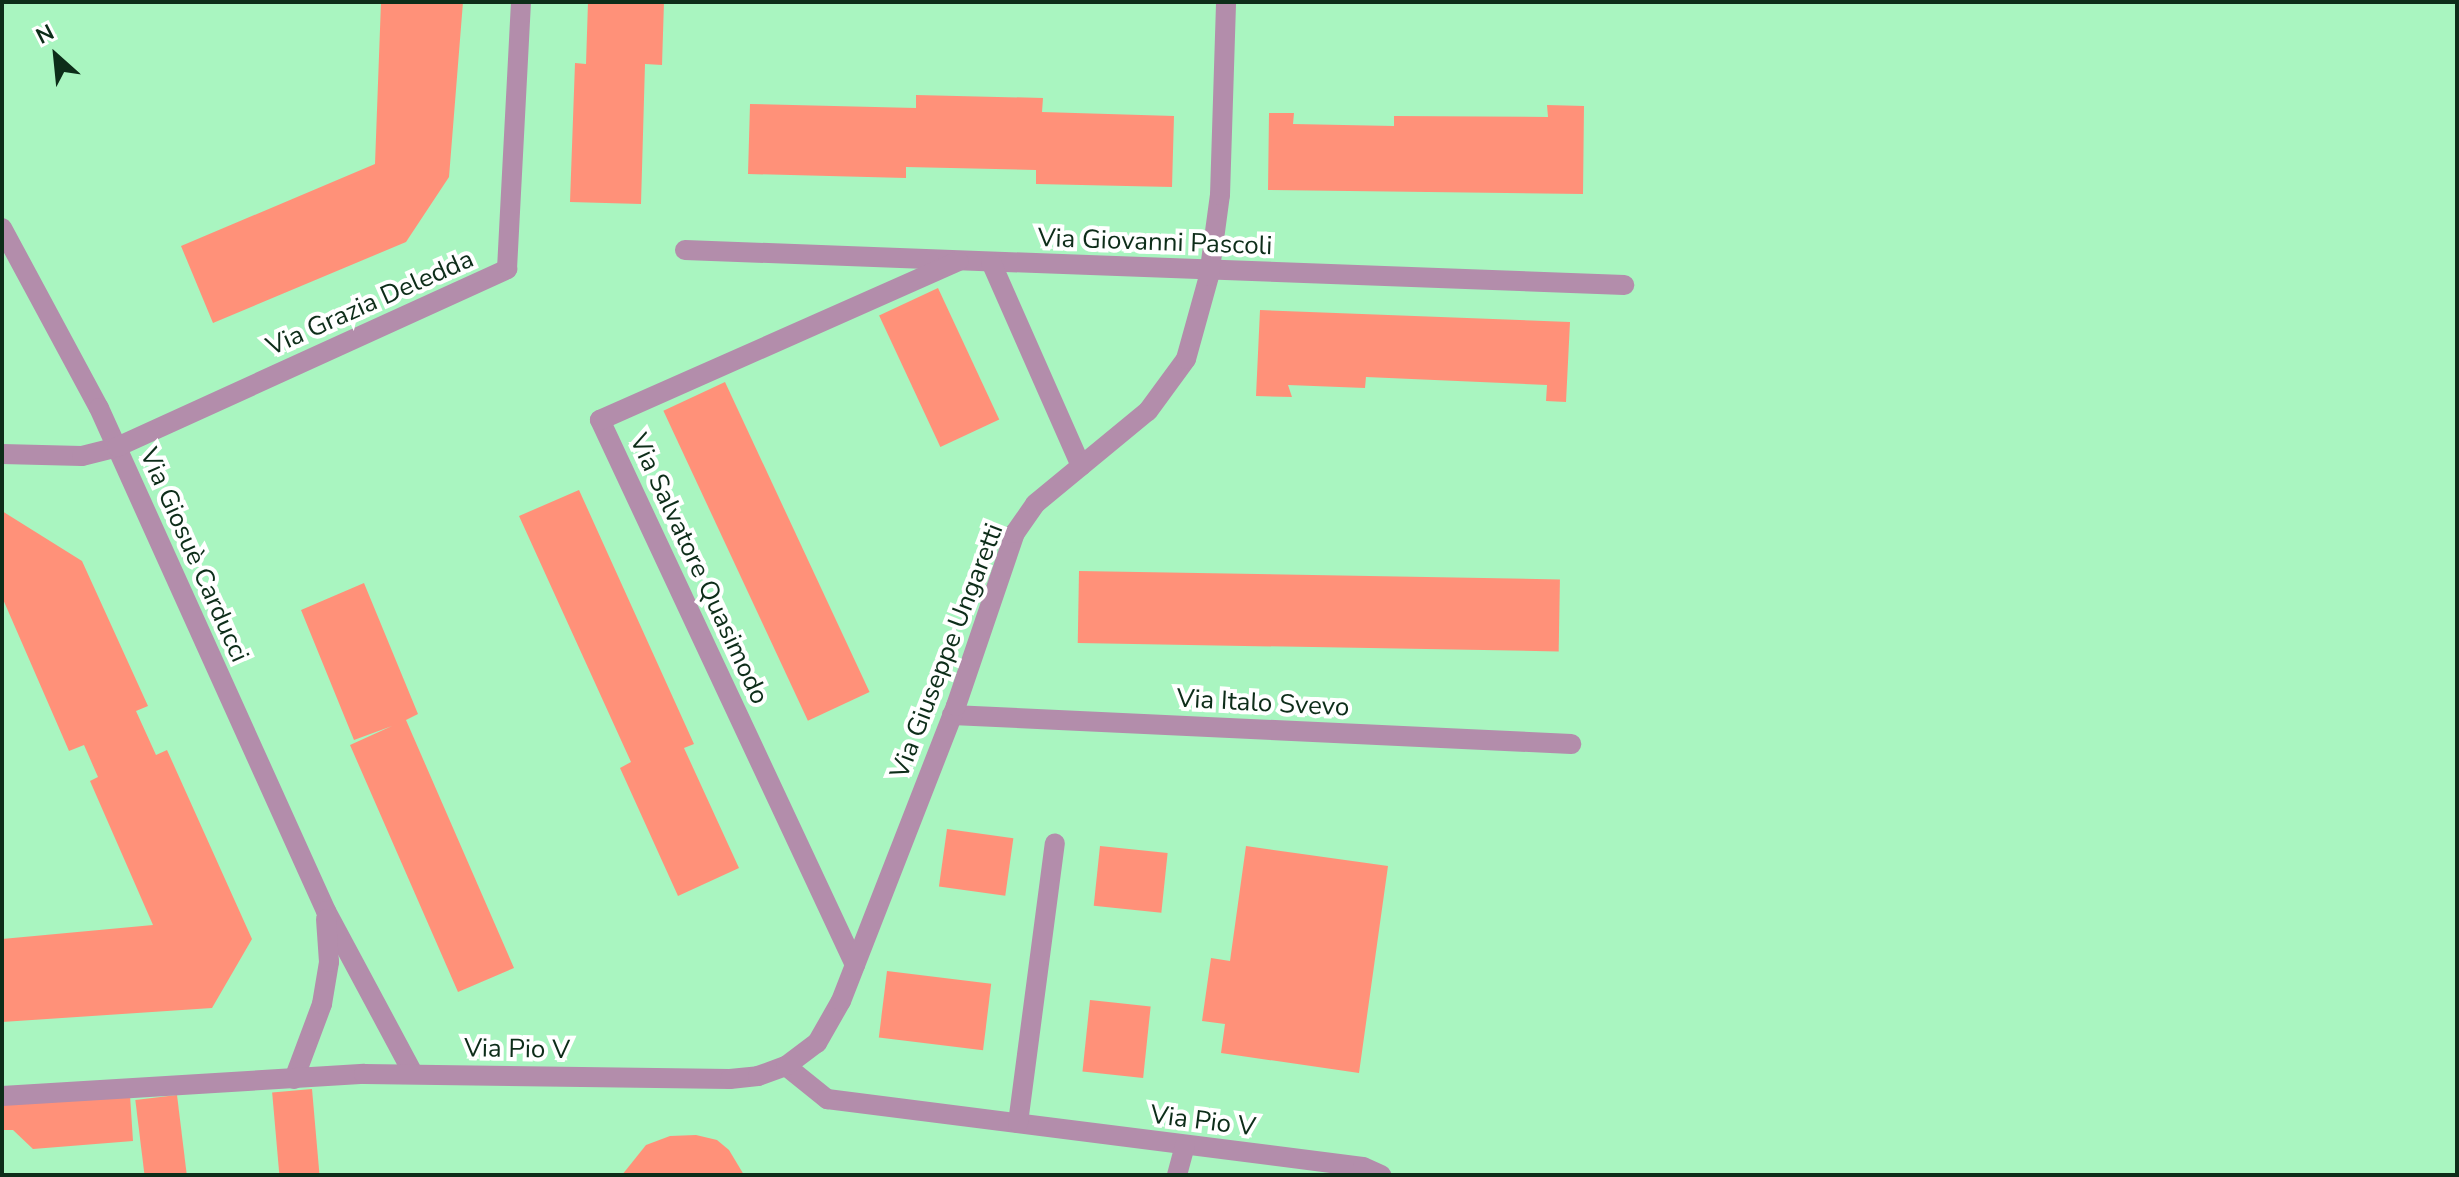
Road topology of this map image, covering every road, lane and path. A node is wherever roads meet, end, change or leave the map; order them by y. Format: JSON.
{"nodes":[{"id":1,"x":521,"y":2,"type":"edge"},
{"id":2,"x":1226,"y":2,"type":"edge"},
{"id":3,"x":2,"y":228,"type":"edge"},
{"id":4,"x":685,"y":250,"type":"dead end"},
{"id":5,"x":958,"y":261,"type":"junction"},
{"id":6,"x":991,"y":262,"type":"junction"},
{"id":7,"x":1210,"y":270,"type":"junction"},
{"id":8,"x":1624,"y":285,"type":"dead end"},
{"id":9,"x":117,"y":447,"type":"junction"},
{"id":10,"x":2,"y":454,"type":"edge"},
{"id":11,"x":1081,"y":466,"type":"junction"},
{"id":12,"x":952,"y":715,"type":"junction"},
{"id":13,"x":1571,"y":744,"type":"dead end"},
{"id":14,"x":1055,"y":843,"type":"dead end"},
{"id":15,"x":326,"y":911,"type":"junction"},
{"id":16,"x":855,"y":965,"type":"junction"},
{"id":17,"x":786,"y":1066,"type":"junction"},
{"id":18,"x":413,"y":1073,"type":"junction"},
{"id":19,"x":294,"y":1079,"type":"junction"},
{"id":20,"x":2,"y":1096,"type":"edge"},
{"id":21,"x":1018,"y":1123,"type":"junction"},
{"id":22,"x":1185,"y":1145,"type":"junction"},
{"id":23,"x":1177,"y":1175,"type":"edge"},
{"id":24,"x":1381,"y":1175,"type":"edge"}],
"edges":[{"from":1,"to":9,"type":"street","name":"Via Grazia Deledda"},
{"from":2,"to":7,"type":"street","name":"Via Giuseppe Ungaretti"},
{"from":3,"to":9,"type":"street","name":"Via Giosuè Carducci"},
{"from":4,"to":5,"type":"street","name":"Via Giovanni Pascoli"},
{"from":5,"to":6,"type":"street","name":"Via Giovanni Pascoli"},
{"from":5,"to":16,"type":"street","name":"Via Salvatore Quasimodo"},
{"from":6,"to":7,"type":"street","name":"Via Giovanni Pascoli"},
{"from":6,"to":11,"type":"street"},
{"from":7,"to":8,"type":"street","name":"Via Giovanni Pascoli"},
{"from":7,"to":11,"type":"street","name":"Via Giuseppe Ungaretti"},
{"from":9,"to":10,"type":"street","name":"Via Grazia Deledda"},
{"from":9,"to":15,"type":"street","name":"Via Giosuè Carducci"},
{"from":11,"to":12,"type":"street","name":"Via Giuseppe Ungaretti"},
{"from":12,"to":13,"type":"street","name":"Via Italo Svevo"},
{"from":12,"to":16,"type":"street","name":"Via Giuseppe Ungaretti"},
{"from":14,"to":21,"type":"street"},
{"from":15,"to":18,"type":"street","name":"Via Giosuè Carducci"},
{"from":15,"to":19,"type":"street","name":"Via Giosuè Carducci"},
{"from":16,"to":17,"type":"street","name":"Via Giuseppe Ungaretti"},
{"from":17,"to":18,"type":"street","name":"Via Pio V"},
{"from":17,"to":21,"type":"street","name":"Via Pio V"},
{"from":18,"to":19,"type":"street","name":"Via Pio V"},
{"from":19,"to":20,"type":"street","name":"Via Pio V"},
{"from":21,"to":22,"type":"street","name":"Via Pio V"},
{"from":22,"to":23,"type":"street"},
{"from":22,"to":24,"type":"street","name":"Via Pio V"}]}
